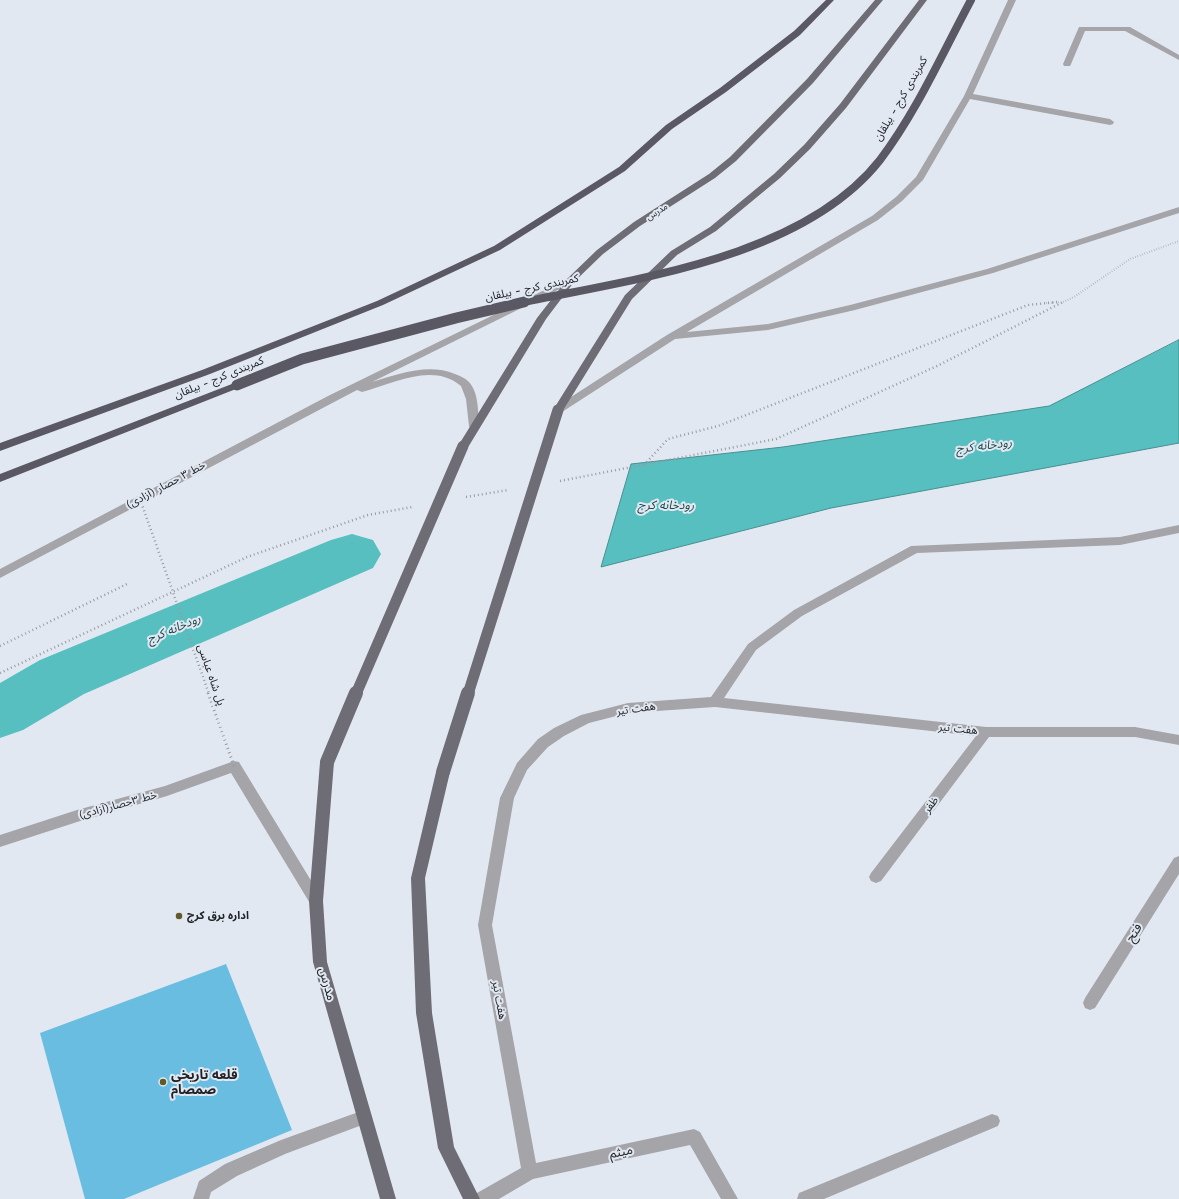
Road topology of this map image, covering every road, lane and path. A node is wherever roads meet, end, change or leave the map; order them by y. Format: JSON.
{"nodes":[{"id":1,"x":830,"y":0,"type":"edge"},
{"id":2,"x":879,"y":0,"type":"edge"},
{"id":3,"x":923,"y":0,"type":"edge"},
{"id":4,"x":971,"y":0,"type":"edge"},
{"id":5,"x":1012,"y":0,"type":"edge"},
{"id":6,"x":1179,"y":58,"type":"edge"},
{"id":7,"x":1067,"y":64,"type":"dead end"},
{"id":8,"x":968,"y":96,"type":"junction"},
{"id":9,"x":1110,"y":122,"type":"dead end"},
{"id":10,"x":1179,"y":210,"type":"edge"},
{"id":11,"x":1179,"y":241,"type":"edge"},
{"id":12,"x":571,"y":280,"type":"junction"},
{"id":13,"x":1063,"y":302,"type":"junction"},
{"id":14,"x":671,"y":337,"type":"junction"},
{"id":15,"x":332,"y":398,"type":"junction"},
{"id":16,"x":558,"y":410,"type":"junction"},
{"id":17,"x":474,"y":426,"type":"junction"},
{"id":18,"x":0,"y":447,"type":"edge"},
{"id":19,"x":644,"y":465,"type":"junction"},
{"id":20,"x":0,"y":478,"type":"edge"},
{"id":21,"x":559,"y":481,"type":"dead end"},
{"id":22,"x":513,"y":489,"type":"dead end"},
{"id":23,"x":140,"y":498,"type":"junction"},
{"id":24,"x":460,"y":498,"type":"dead end"},
{"id":25,"x":414,"y":507,"type":"dead end"},
{"id":26,"x":1179,"y":529,"type":"edge"},
{"id":27,"x":0,"y":574,"type":"edge"},
{"id":28,"x":127,"y":584,"type":"dead end"},
{"id":29,"x":0,"y":646,"type":"edge"},
{"id":30,"x":0,"y":673,"type":"edge"},
{"id":31,"x":715,"y":702,"type":"junction"},
{"id":32,"x":986,"y":732,"type":"junction"},
{"id":33,"x":1179,"y":740,"type":"edge"},
{"id":34,"x":234,"y":766,"type":"junction"},
{"id":35,"x":0,"y":841,"type":"edge"},
{"id":36,"x":1179,"y":862,"type":"edge"},
{"id":37,"x":876,"y":877,"type":"dead end"},
{"id":38,"x":316,"y":901,"type":"junction"},
{"id":39,"x":1090,"y":1003,"type":"dead end"},
{"id":40,"x":364,"y":1117,"type":"junction"},
{"id":41,"x":992,"y":1121,"type":"dead end"},
{"id":42,"x":530,"y":1172,"type":"junction"},
{"id":43,"x":201,"y":1199,"type":"edge"},
{"id":44,"x":388,"y":1199,"type":"edge"},
{"id":45,"x":472,"y":1199,"type":"edge"},
{"id":46,"x":483,"y":1199,"type":"edge"},
{"id":47,"x":730,"y":1199,"type":"edge"},
{"id":48,"x":804,"y":1199,"type":"edge"}],
"edges":[{"from":1,"to":18,"type":"highway","name":"کمربندی کرج - بیلقان"},
{"from":2,"to":12,"type":"main road","name":"مدرس"},
{"from":3,"to":16,"type":"main road"},
{"from":4,"to":20,"type":"highway","name":"کمربندی کرج - بیلقان","bridge":true},
{"from":5,"to":8,"type":"street"},
{"from":6,"to":7,"type":"street"},
{"from":8,"to":9,"type":"street"},
{"from":8,"to":14,"type":"street"},
{"from":10,"to":14,"type":"street"},
{"from":11,"to":13,"type":"path"},
{"from":12,"to":15,"type":"street"},
{"from":12,"to":17,"type":"main road","name":"مدرس"},
{"from":13,"to":19,"type":"path"},
{"from":13,"to":19,"type":"path"},
{"from":14,"to":16,"type":"street"},
{"from":15,"to":17,"type":"street"},
{"from":15,"to":23,"type":"street","name":"خط ۳ حصار (آزادی)"},
{"from":16,"to":45,"type":"main road","bridge":true},
{"from":17,"to":38,"type":"main road","name":"مدرس","bridge":true},
{"from":19,"to":21,"type":"path"},
{"from":22,"to":24,"type":"path"},
{"from":23,"to":27,"type":"street","name":"خط ۳ حصار (آزادی)"},
{"from":23,"to":34,"type":"path","name":"پل شاه عباسی","bridge":true},
{"from":25,"to":30,"type":"path"},
{"from":26,"to":31,"type":"street"},
{"from":28,"to":29,"type":"path"},
{"from":31,"to":32,"type":"street","name":"هفت تیر"},
{"from":31,"to":42,"type":"street","name":"هفت تیر"},
{"from":32,"to":33,"type":"street","name":"هفت تیر"},
{"from":32,"to":37,"type":"street","name":"ظفر"},
{"from":34,"to":35,"type":"street","name":"خط ۳حصار(آزادی)"},
{"from":34,"to":38,"type":"street"},
{"from":36,"to":39,"type":"street","name":"فتح"},
{"from":38,"to":40,"type":"main road","name":"مدرس"},
{"from":40,"to":43,"type":"street"},
{"from":40,"to":44,"type":"main road","name":"مدرس"},
{"from":41,"to":48,"type":"street"},
{"from":42,"to":46,"type":"street","name":"میثم"},
{"from":42,"to":47,"type":"street","name":"میثم"}]}
